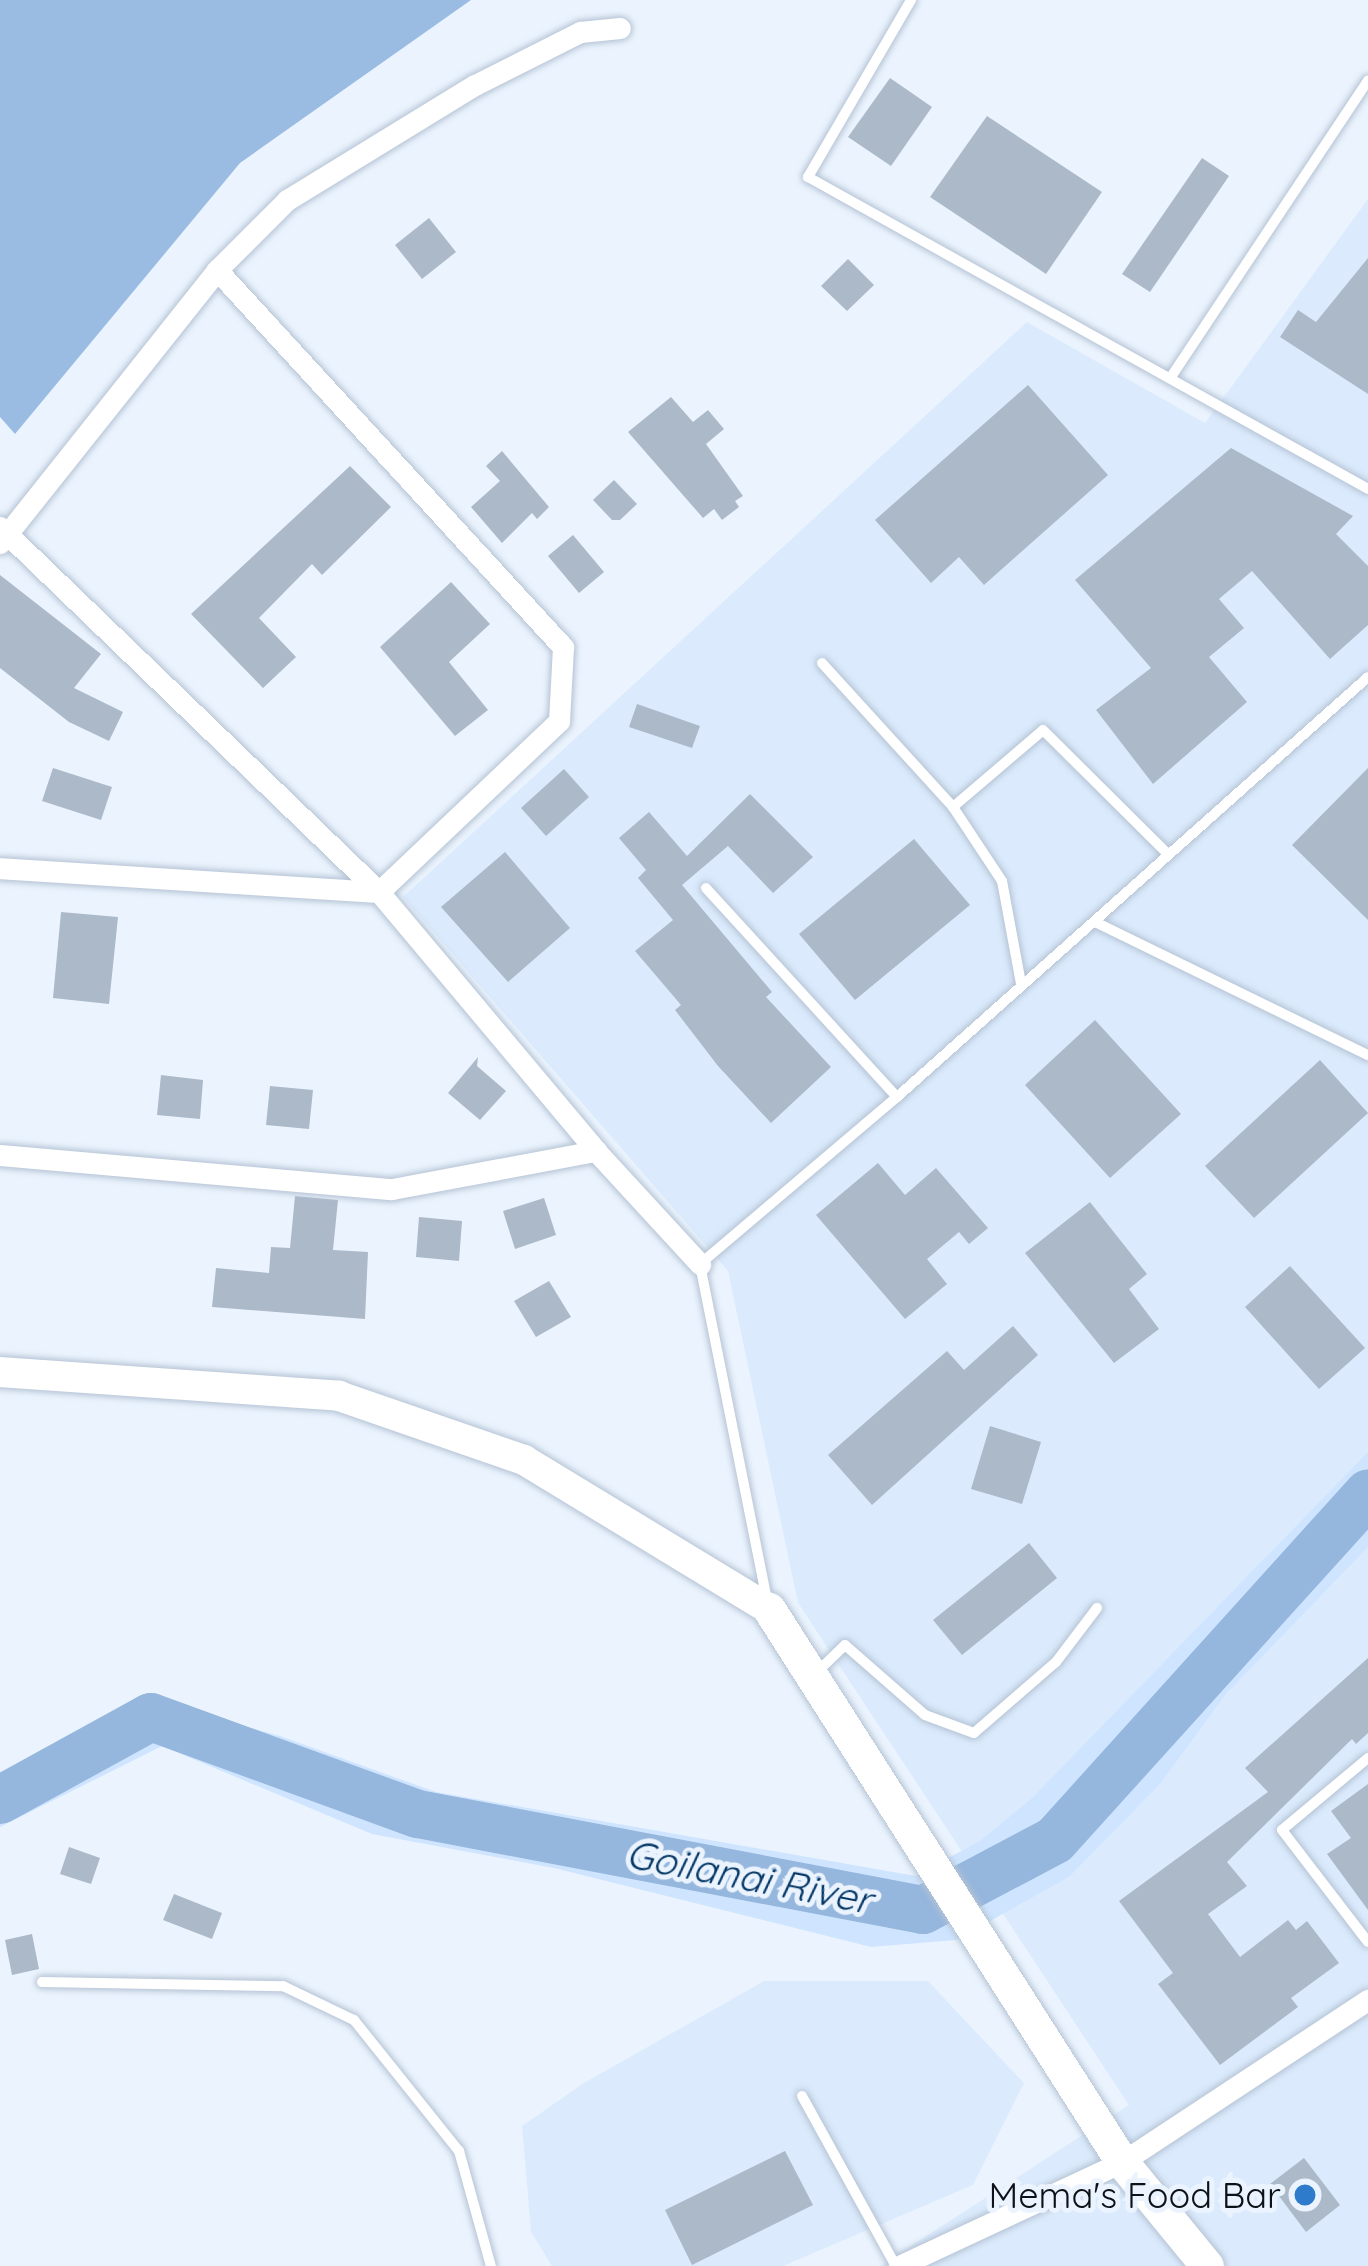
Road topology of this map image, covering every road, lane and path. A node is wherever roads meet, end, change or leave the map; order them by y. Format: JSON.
{"nodes":[{"id":1,"x":911,"y":0,"type":"edge"},
{"id":2,"x":620,"y":28,"type":"dead end"},
{"id":3,"x":1368,"y":80,"type":"edge"},
{"id":4,"x":217,"y":271,"type":"junction"},
{"id":5,"x":1171,"y":376,"type":"junction"},
{"id":6,"x":1368,"y":489,"type":"edge"},
{"id":7,"x":2,"y":535,"type":"edge"},
{"id":8,"x":822,"y":663,"type":"dead end"},
{"id":9,"x":1368,"y":676,"type":"edge"},
{"id":10,"x":952,"y":806,"type":"junction"},
{"id":11,"x":1169,"y":855,"type":"junction"},
{"id":12,"x":0,"y":868,"type":"edge"},
{"id":13,"x":706,"y":888,"type":"dead end"},
{"id":14,"x":379,"y":892,"type":"junction"},
{"id":15,"x":1095,"y":922,"type":"junction"},
{"id":16,"x":1021,"y":984,"type":"junction"},
{"id":17,"x":1368,"y":1055,"type":"edge"},
{"id":18,"x":898,"y":1096,"type":"junction"},
{"id":19,"x":596,"y":1151,"type":"junction"},
{"id":20,"x":0,"y":1155,"type":"edge"},
{"id":21,"x":700,"y":1264,"type":"junction"},
{"id":22,"x":0,"y":1372,"type":"edge"},
{"id":23,"x":1097,"y":1608,"type":"dead end"},
{"id":24,"x":769,"y":1609,"type":"junction"},
{"id":25,"x":812,"y":1677,"type":"junction"},
{"id":26,"x":1368,"y":1758,"type":"edge"},
{"id":27,"x":1368,"y":1942,"type":"edge"},
{"id":28,"x":42,"y":1982,"type":"dead end"},
{"id":29,"x":1368,"y":2000,"type":"edge"},
{"id":30,"x":802,"y":2096,"type":"dead end"},
{"id":31,"x":1122,"y":2162,"type":"junction"},
{"id":32,"x":491,"y":2266,"type":"edge"},
{"id":33,"x":897,"y":2266,"type":"edge"},
{"id":34,"x":1207,"y":2266,"type":"edge"}],
"edges":[{"from":1,"to":5,"type":"lane"},
{"from":2,"to":4,"type":"street"},
{"from":3,"to":5,"type":"lane"},
{"from":4,"to":7,"type":"street"},
{"from":4,"to":14,"type":"street"},
{"from":5,"to":6,"type":"lane"},
{"from":7,"to":14,"type":"street"},
{"from":8,"to":10,"type":"lane"},
{"from":9,"to":11,"type":"lane"},
{"from":10,"to":11,"type":"lane"},
{"from":10,"to":16,"type":"lane"},
{"from":11,"to":15,"type":"lane"},
{"from":12,"to":14,"type":"street"},
{"from":13,"to":18,"type":"lane"},
{"from":14,"to":19,"type":"street"},
{"from":15,"to":16,"type":"lane"},
{"from":15,"to":17,"type":"lane"},
{"from":16,"to":18,"type":"lane"},
{"from":18,"to":21,"type":"lane"},
{"from":19,"to":20,"type":"street"},
{"from":19,"to":21,"type":"street"},
{"from":21,"to":24,"type":"lane"},
{"from":22,"to":24,"type":"main road"},
{"from":23,"to":25,"type":"lane"},
{"from":24,"to":25,"type":"main road"},
{"from":25,"to":31,"type":"main road"},
{"from":26,"to":27,"type":"lane"},
{"from":28,"to":32,"type":"lane"},
{"from":29,"to":31,"type":"street"},
{"from":30,"to":33,"type":"lane"},
{"from":31,"to":33,"type":"street"},
{"from":31,"to":34,"type":"main road"}]}
